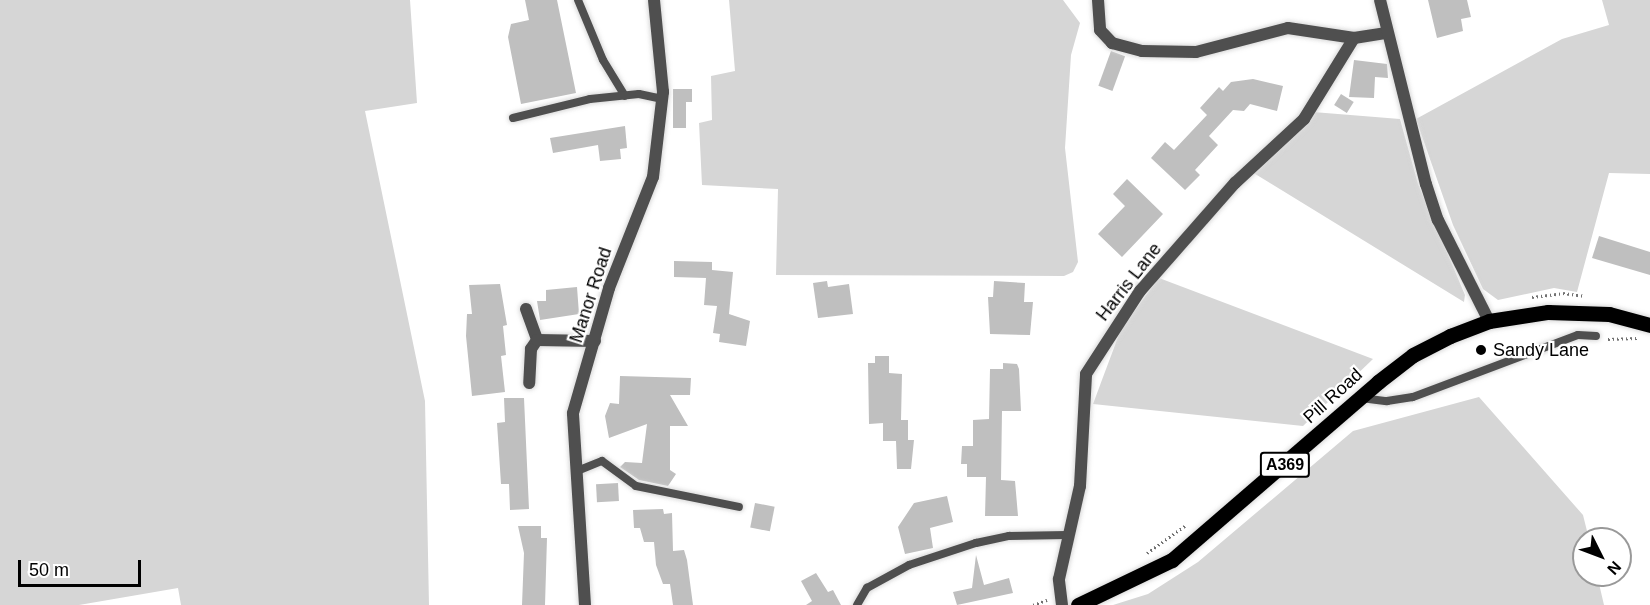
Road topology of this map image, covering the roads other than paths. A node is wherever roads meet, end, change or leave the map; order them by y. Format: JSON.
{"nodes":[{"id":1,"x":578,"y":0,"type":"edge"},
{"id":2,"x":654,"y":0,"type":"edge"},
{"id":3,"x":1098,"y":0,"type":"edge"},
{"id":4,"x":1380,"y":0,"type":"edge"},
{"id":5,"x":1387,"y":33,"type":"junction"},
{"id":6,"x":1354,"y":38,"type":"junction"},
{"id":7,"x":625,"y":96,"type":"junction"},
{"id":8,"x":662,"y":99,"type":"junction"},
{"id":9,"x":513,"y":118,"type":"dead end"},
{"id":10,"x":526,"y":309,"type":"dead end"},
{"id":11,"x":1489,"y":321,"type":"junction"},
{"id":12,"x":1650,"y":325,"type":"edge"},
{"id":13,"x":1596,"y":336,"type":"road end"},
{"id":14,"x":537,"y":340,"type":"junction"},
{"id":15,"x":595,"y":341,"type":"junction"},
{"id":16,"x":529,"y":383,"type":"dead end"},
{"id":17,"x":1361,"y":398,"type":"junction"},
{"id":18,"x":577,"y":471,"type":"junction"},
{"id":19,"x":739,"y":507,"type":"dead end"},
{"id":20,"x":1068,"y":535,"type":"junction"},
{"id":21,"x":585,"y":605,"type":"edge"},
{"id":22,"x":856,"y":605,"type":"edge"},
{"id":23,"x":1062,"y":605,"type":"edge"},
{"id":24,"x":1078,"y":605,"type":"edge"}],
"edges":[{"from":1,"to":7,"type":"lane"},
{"from":2,"to":8,"type":"street","name":"Manor Road"},
{"from":3,"to":6,"type":"street"},
{"from":4,"to":5,"type":"street"},
{"from":5,"to":6,"type":"street"},
{"from":5,"to":11,"type":"street"},
{"from":6,"to":20,"type":"street","name":"Harris Lane"},
{"from":7,"to":8,"type":"lane"},
{"from":7,"to":9,"type":"lane"},
{"from":8,"to":15,"type":"street","name":"Manor Road"},
{"from":10,"to":14,"type":"street"},
{"from":11,"to":12,"type":"main road","name":"Pill Road","number":"A369"},
{"from":11,"to":17,"type":"main road","name":"Pill Road","number":"A369"},
{"from":13,"to":17,"type":"lane"},
{"from":14,"to":15,"type":"street"},
{"from":14,"to":16,"type":"street"},
{"from":15,"to":18,"type":"street","name":"Manor Road"},
{"from":17,"to":24,"type":"main road","name":"Pill Road","number":"A369"},
{"from":18,"to":19,"type":"lane"},
{"from":18,"to":21,"type":"street","name":"Manor Road"},
{"from":20,"to":22,"type":"lane"},
{"from":20,"to":23,"type":"street","name":"Harris Lane"}]}
